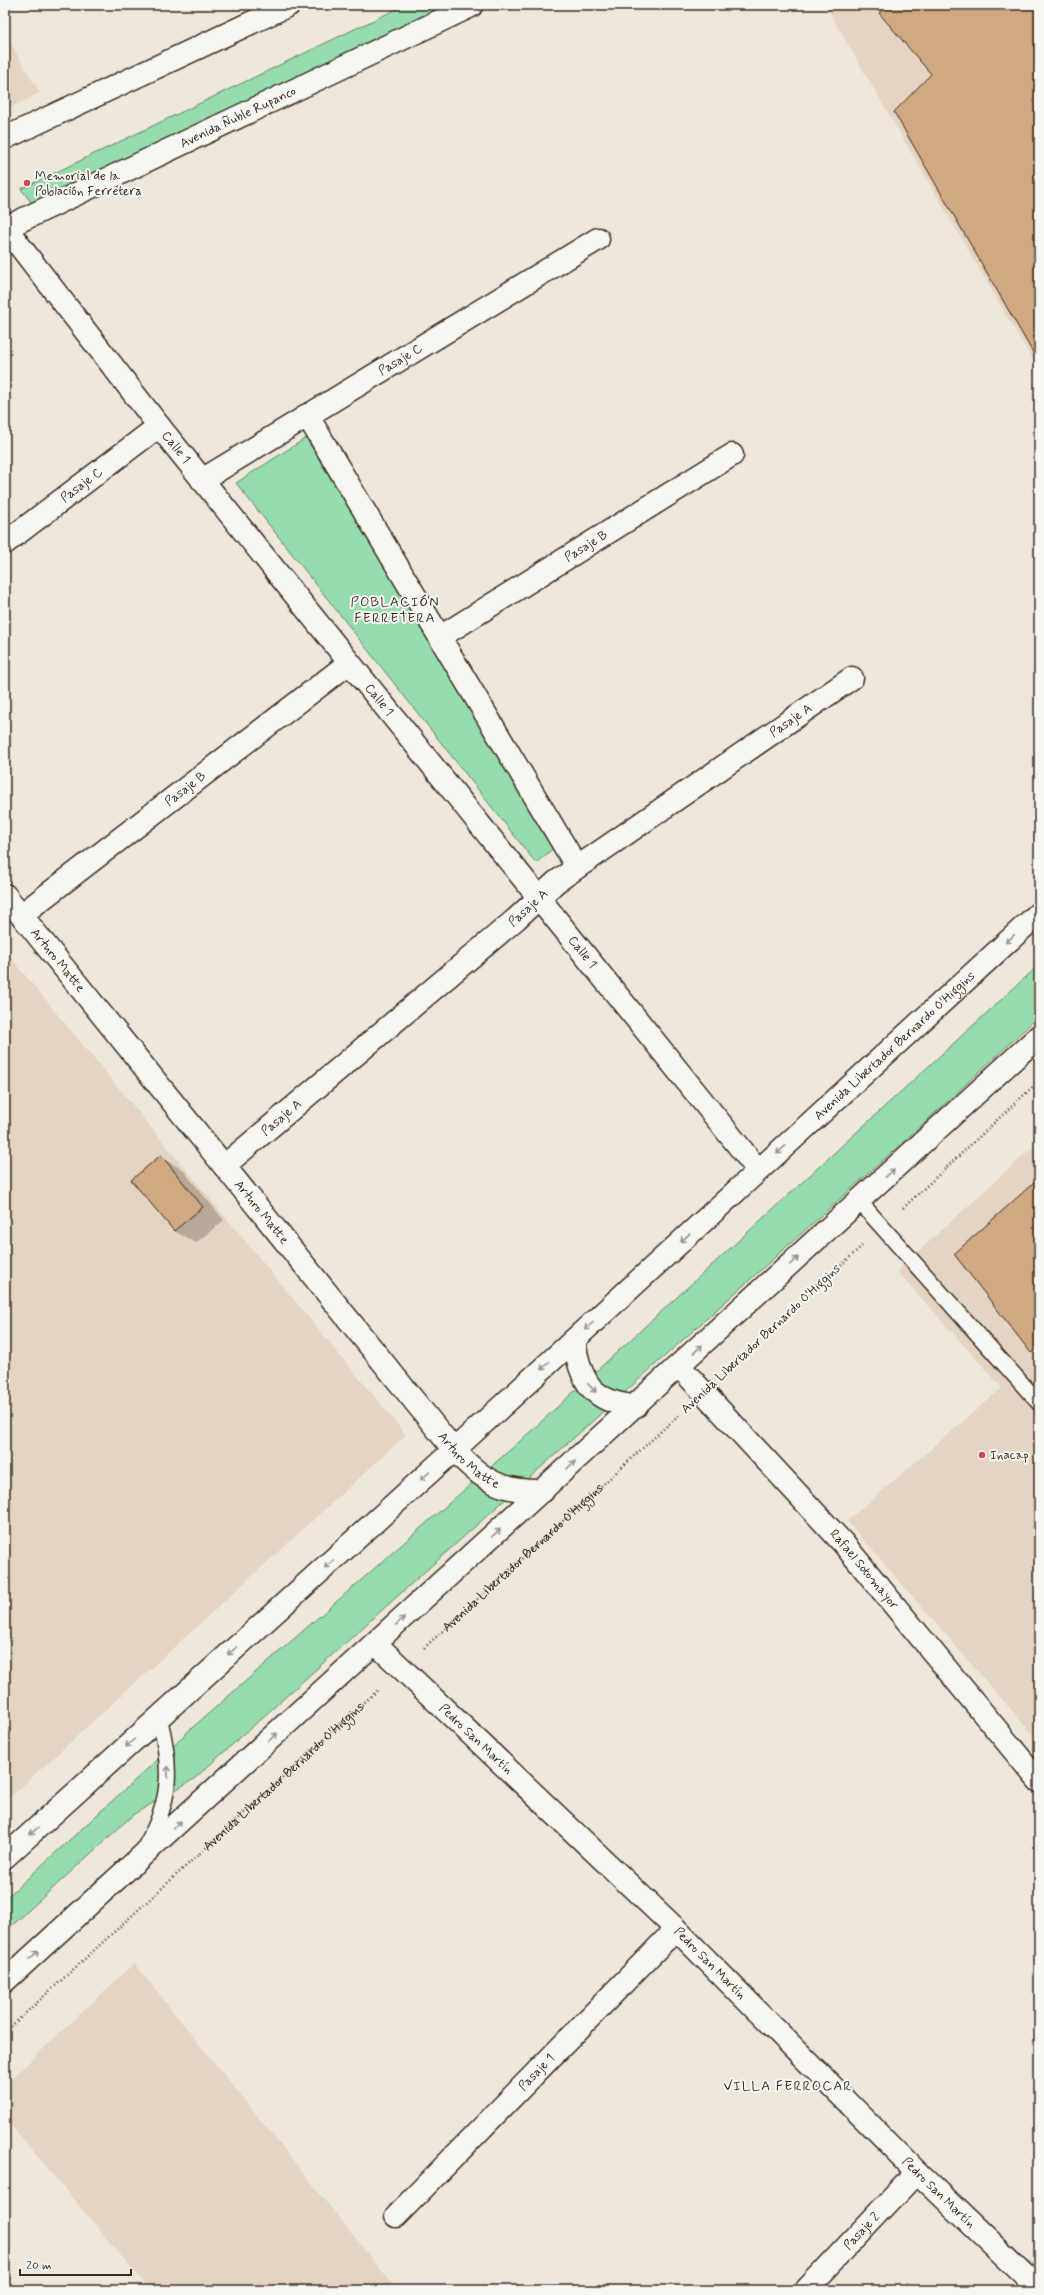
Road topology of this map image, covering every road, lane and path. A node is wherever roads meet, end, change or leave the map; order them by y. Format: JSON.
{"nodes":[{"id":1,"x":289,"y":5,"type":"edge"},
{"id":2,"x":471,"y":6,"type":"dead end"},
{"id":3,"x":5,"y":138,"type":"edge"},
{"id":4,"x":5,"y":228,"type":"edge"},
{"id":5,"x":598,"y":239,"type":"dead end"},
{"id":6,"x":307,"y":415,"type":"junction"},
{"id":7,"x":159,"y":426,"type":"junction"},
{"id":8,"x":732,"y":455,"type":"dead end"},
{"id":9,"x":202,"y":480,"type":"junction"},
{"id":10,"x":5,"y":543,"type":"edge"},
{"id":11,"x":440,"y":637,"type":"junction"},
{"id":12,"x":349,"y":663,"type":"junction"},
{"id":13,"x":852,"y":678,"type":"dead end"},
{"id":14,"x":577,"y":867,"type":"junction"},
{"id":15,"x":5,"y":894,"type":"edge"},
{"id":16,"x":538,"y":898,"type":"junction"},
{"id":17,"x":1039,"y":913,"type":"edge"},
{"id":18,"x":21,"y":915,"type":"junction"},
{"id":19,"x":1039,"y":1036,"type":"edge"},
{"id":20,"x":1039,"y":1081,"type":"edge"},
{"id":21,"x":224,"y":1166,"type":"junction"},
{"id":22,"x":758,"y":1170,"type":"junction"},
{"id":23,"x":859,"y":1201,"type":"junction"},
{"id":24,"x":883,"y":1227,"type":"junction"},
{"id":25,"x":574,"y":1340,"type":"junction"},
{"id":26,"x":679,"y":1366,"type":"junction"},
{"id":27,"x":703,"y":1392,"type":"junction"},
{"id":28,"x":1039,"y":1403,"type":"edge"},
{"id":29,"x":636,"y":1406,"type":"junction"},
{"id":30,"x":454,"y":1450,"type":"junction"},
{"id":31,"x":542,"y":1491,"type":"junction"},
{"id":32,"x":376,"y":1644,"type":"junction"},
{"id":33,"x":402,"y":1669,"type":"junction"},
{"id":34,"x":159,"y":1717,"type":"junction"},
{"id":35,"x":1039,"y":1781,"type":"edge"},
{"id":36,"x":5,"y":1857,"type":"edge"},
{"id":37,"x":138,"y":1860,"type":"junction"},
{"id":38,"x":676,"y":1929,"type":"junction"},
{"id":39,"x":5,"y":1981,"type":"edge"},
{"id":40,"x":5,"y":2032,"type":"edge"},
{"id":41,"x":917,"y":2172,"type":"junction"},
{"id":42,"x":396,"y":2216,"type":"dead end"},
{"id":43,"x":1039,"y":2289,"type":"edge"},
{"id":44,"x":806,"y":2290,"type":"edge"}],
"edges":[{"from":1,"to":3,"type":"street"},
{"from":2,"to":4,"type":"street","name":"Avenida Ñuble Rupanco"},
{"from":4,"to":7,"type":"street","name":"Calle 1"},
{"from":5,"to":6,"type":"street","name":"Pasaje C"},
{"from":6,"to":9,"type":"street","name":"Pasaje C"},
{"from":6,"to":11,"type":"street"},
{"from":7,"to":9,"type":"street","name":"Calle 1"},
{"from":7,"to":10,"type":"street","name":"Pasaje C"},
{"from":8,"to":11,"type":"street","name":"Pasaje B"},
{"from":9,"to":12,"type":"street","name":"Calle 1"},
{"from":11,"to":14,"type":"street"},
{"from":12,"to":16,"type":"street","name":"Calle 1"},
{"from":12,"to":18,"type":"street","name":"Pasaje B"},
{"from":13,"to":14,"type":"street","name":"Pasaje A"},
{"from":14,"to":16,"type":"street","name":"Pasaje A"},
{"from":15,"to":18,"type":"street","name":"Arturo Matte"},
{"from":16,"to":21,"type":"street","name":"Pasaje A"},
{"from":16,"to":22,"type":"street","name":"Calle 1"},
{"from":17,"to":22,"type":"street","name":"Avenida Libertador Bernardo O'Higgins","one_way":true},
{"from":18,"to":21,"type":"street","name":"Arturo Matte"},
{"from":23,"to":19,"type":"street","one_way":true},
{"from":20,"to":24,"type":"path","name":"Avenida Libertador Bernardo O'Higgins"},
{"from":21,"to":30,"type":"street","name":"Arturo Matte"},
{"from":22,"to":25,"type":"street","name":"Avenida Libertador Bernardo O'Higgins","one_way":true},
{"from":23,"to":24,"type":"lane"},
{"from":26,"to":23,"type":"street","one_way":true},
{"from":24,"to":27,"type":"path","name":"Avenida Libertador Bernardo O'Higgins"},
{"from":24,"to":28,"type":"lane"},
{"from":25,"to":29,"type":"street","one_way":true},
{"from":25,"to":30,"type":"street","name":"Avenida Libertador Bernardo O'Higgins","one_way":true},
{"from":26,"to":27,"type":"street","name":"Rafael Sotomayor"},
{"from":26,"to":29,"type":"street"},
{"from":27,"to":33,"type":"path","name":"Avenida Libertador Bernardo O'Higgins"},
{"from":27,"to":35,"type":"street","name":"Rafael Sotomayor"},
{"from":31,"to":29,"type":"street","one_way":true},
{"from":30,"to":31,"type":"street","name":"Arturo Matte"},
{"from":30,"to":34,"type":"street","name":"Avenida Libertador Bernardo O'Higgins","one_way":true},
{"from":32,"to":31,"type":"street","one_way":true},
{"from":32,"to":33,"type":"street","name":"Pedro San Martín"},
{"from":37,"to":32,"type":"street","one_way":true},
{"from":33,"to":38,"type":"street","name":"Pedro San Martín"},
{"from":33,"to":40,"type":"path","name":"Avenida Libertador Bernardo O'Higgins"},
{"from":34,"to":36,"type":"street","name":"Avenida Libertador Bernardo O'Higgins","one_way":true},
{"from":37,"to":34,"type":"lane","one_way":true},
{"from":39,"to":37,"type":"street","one_way":true},
{"from":38,"to":41,"type":"street","name":"Pedro San Martín"},
{"from":38,"to":42,"type":"street","name":"Pasaje 1"},
{"from":41,"to":43,"type":"street","name":"Pedro San Martín"},
{"from":41,"to":44,"type":"street","name":"Pasaje 2"}]}
